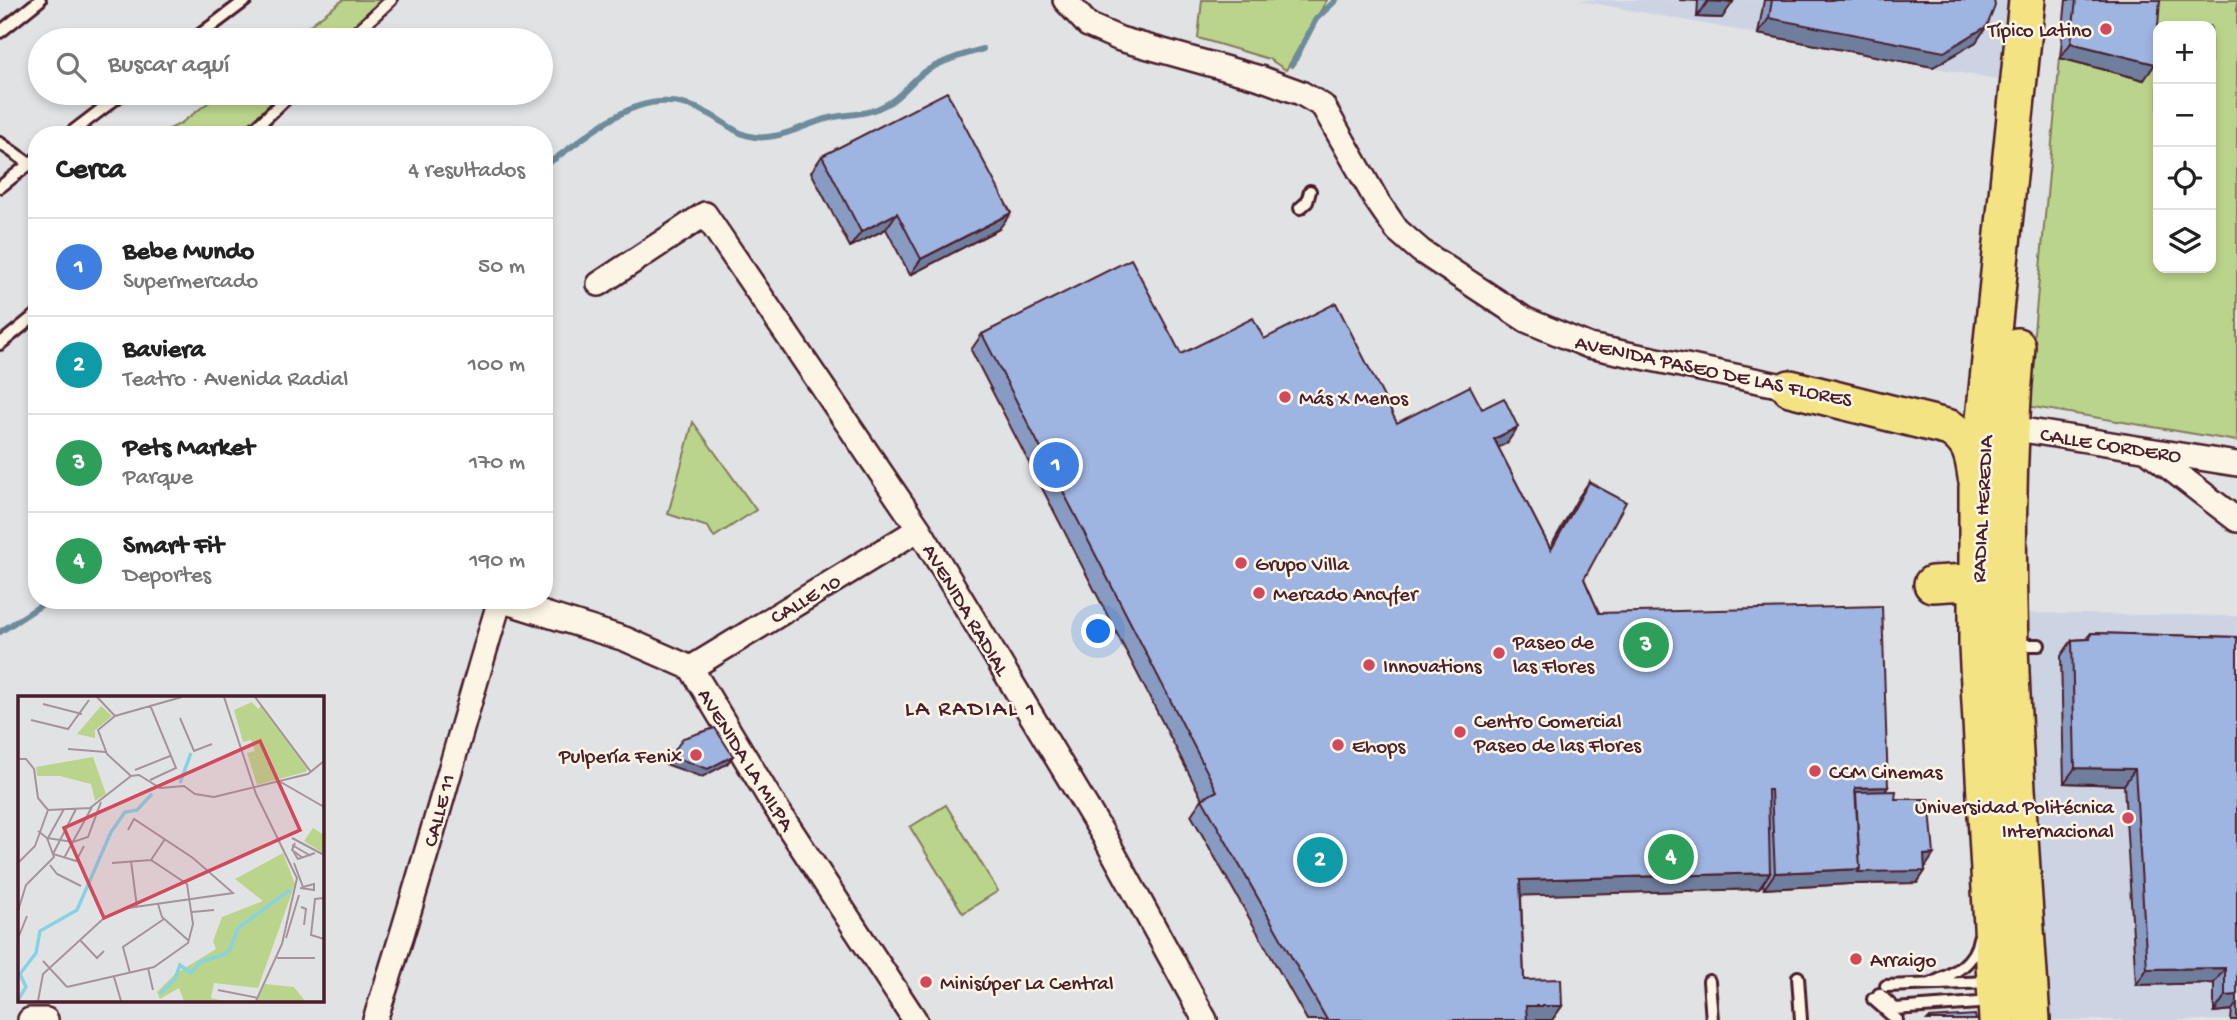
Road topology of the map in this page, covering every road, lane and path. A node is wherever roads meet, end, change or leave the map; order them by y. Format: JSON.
{"nodes":[{"id":1,"x":40,"y":0,"type":"edge"},
{"id":2,"x":246,"y":0,"type":"edge"},
{"id":3,"x":391,"y":0,"type":"edge"},
{"id":4,"x":1065,"y":0,"type":"edge"},
{"id":5,"x":2027,"y":0,"type":"edge"},
{"id":6,"x":2048,"y":0,"type":"edge"},
{"id":7,"x":209,"y":28,"type":"edge"},
{"id":8,"x":361,"y":28,"type":"edge"},
{"id":9,"x":0,"y":32,"type":"edge"},
{"id":10,"x":107,"y":105,"type":"edge"},
{"id":11,"x":279,"y":105,"type":"edge"},
{"id":12,"x":80,"y":126,"type":"edge"},
{"id":13,"x":257,"y":126,"type":"edge"},
{"id":14,"x":0,"y":144,"type":"edge"},
{"id":15,"x":28,"y":160,"type":"edge"},
{"id":16,"x":28,"y":168,"type":"edge"},
{"id":17,"x":0,"y":187,"type":"edge"},
{"id":18,"x":1310,"y":191,"type":"dead end"},
{"id":19,"x":1300,"y":208,"type":"dead end"},
{"id":20,"x":599,"y":284,"type":"dead end"},
{"id":21,"x":28,"y":321,"type":"edge"},
{"id":22,"x":0,"y":344,"type":"edge"},
{"id":23,"x":1790,"y":388,"type":"junction"},
{"id":24,"x":1997,"y":425,"type":"junction"},
{"id":25,"x":2146,"y":450,"type":"junction"},
{"id":26,"x":2237,"y":464,"type":"edge"},
{"id":27,"x":1977,"y":487,"type":"junction"},
{"id":28,"x":2237,"y":520,"type":"edge"},
{"id":29,"x":919,"y":529,"type":"junction"},
{"id":30,"x":1985,"y":584,"type":"junction"},
{"id":31,"x":497,"y":609,"type":"edge"},
{"id":32,"x":529,"y":609,"type":"edge"},
{"id":33,"x":691,"y":668,"type":"junction"},
{"id":34,"x":2015,"y":758,"type":"junction"},
{"id":35,"x":1988,"y":880,"type":"junction"},
{"id":36,"x":2009,"y":913,"type":"junction"},
{"id":37,"x":1798,"y":977,"type":"dead end"},
{"id":38,"x":1709,"y":981,"type":"dead end"},
{"id":39,"x":1930,"y":984,"type":"junction"},
{"id":40,"x":1879,"y":993,"type":"junction"},
{"id":41,"x":2000,"y":1006,"type":"edge"},
{"id":42,"x":30,"y":1020,"type":"edge"},
{"id":43,"x":46,"y":1020,"type":"edge"},
{"id":44,"x":375,"y":1020,"type":"edge"},
{"id":45,"x":915,"y":1020,"type":"edge"},
{"id":46,"x":1205,"y":1020,"type":"edge"},
{"id":47,"x":1712,"y":1020,"type":"edge"},
{"id":48,"x":1801,"y":1020,"type":"edge"},
{"id":49,"x":1897,"y":1020,"type":"edge"},
{"id":50,"x":2032,"y":1020,"type":"edge"}],
"edges":[{"from":1,"to":9,"type":"lane"},
{"from":2,"to":7,"type":"lane"},
{"from":3,"to":8,"type":"lane"},
{"from":4,"to":23,"type":"street","name":"AVENIDA PASEO DE LAS FLORES"},
{"from":5,"to":24,"type":"main road","name":"RADIAL HEREDIA"},
{"from":6,"to":24,"type":"main road","name":"RADIAL HEREDIA"},
{"from":10,"to":12,"type":"lane"},
{"from":11,"to":13,"type":"lane"},
{"from":14,"to":15,"type":"lane"},
{"from":16,"to":17,"type":"lane"},
{"from":18,"to":19,"type":"lane"},
{"from":20,"to":29,"type":"street","name":"AVENIDA RADIAL"},
{"from":21,"to":22,"type":"lane"},
{"from":23,"to":24,"type":"street","name":"AVENIDA PASEO DE LAS FLORES"},
{"from":23,"to":27,"type":"main road"},
{"from":24,"to":25,"type":"street","name":"CALLE CORDERO"},
{"from":24,"to":27,"type":"main road","name":"RADIAL HEREDIA"},
{"from":24,"to":30,"type":"main road"},
{"from":24,"to":34,"type":"main road","name":"RADIAL HEREDIA"},
{"from":25,"to":26,"type":"street","name":"CALLE CORDERO"},
{"from":25,"to":28,"type":"street"},
{"from":27,"to":30,"type":"main road","name":"RADIAL HEREDIA"},
{"from":27,"to":30,"type":"main road"},
{"from":29,"to":33,"type":"street","name":"CALLE 10"},
{"from":29,"to":46,"type":"street","name":"AVENIDA RADIAL"},
{"from":30,"to":35,"type":"main road","name":"RADIAL HEREDIA"},
{"from":30,"to":36,"type":"main road"},
{"from":31,"to":44,"type":"street","name":"CALLE 11"},
{"from":32,"to":33,"type":"street","name":"AVENIDA LA MILPA"},
{"from":33,"to":45,"type":"street","name":"AVENIDA LA MILPA"},
{"from":34,"to":36,"type":"main road"},
{"from":34,"to":50,"type":"main road","name":"RADIAL HEREDIA"},
{"from":35,"to":39,"type":"lane"},
{"from":35,"to":41,"type":"main road","name":"RADIAL HEREDIA"},
{"from":36,"to":41,"type":"main road"},
{"from":37,"to":48,"type":"lane"},
{"from":38,"to":47,"type":"lane"},
{"from":39,"to":40,"type":"lane"},
{"from":39,"to":41,"type":"lane"},
{"from":40,"to":41,"type":"lane"},
{"from":40,"to":49,"type":"lane"},
{"from":42,"to":43,"type":"street"}]}
